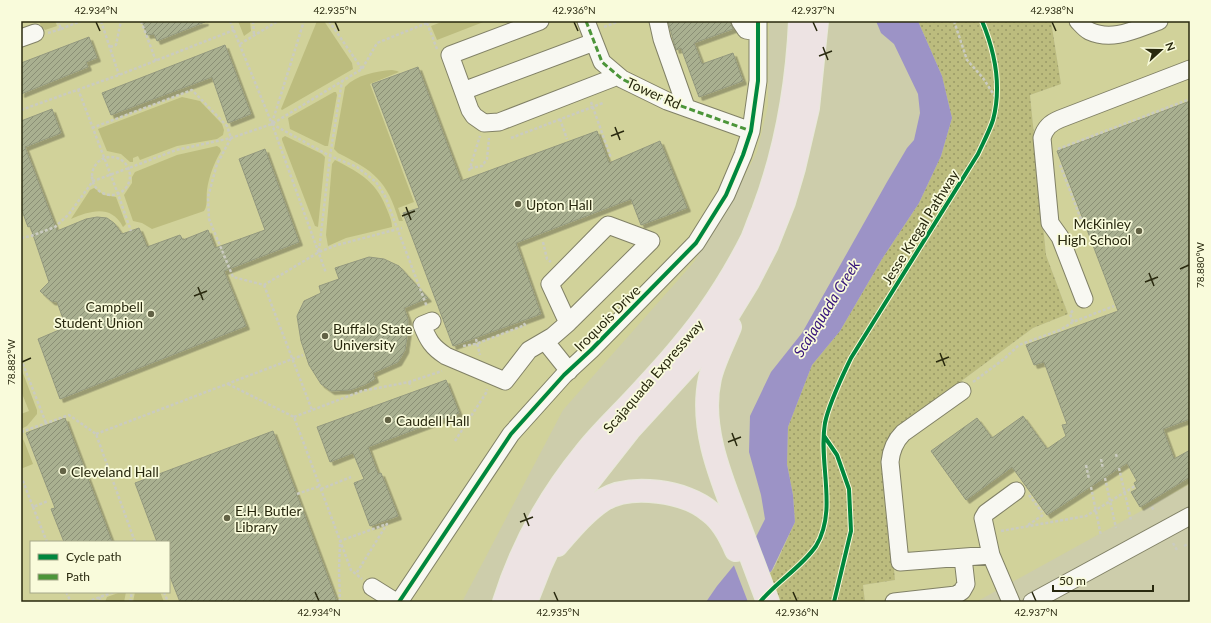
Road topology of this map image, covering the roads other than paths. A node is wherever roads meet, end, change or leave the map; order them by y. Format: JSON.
{"nodes":[{"id":1,"x":540,"y":21,"type":"edge"},
{"id":2,"x":658,"y":21,"type":"edge"},
{"id":3,"x":740,"y":21,"type":"edge"},
{"id":4,"x":800,"y":21,"type":"edge"},
{"id":5,"x":817,"y":21,"type":"edge"},
{"id":6,"x":1078,"y":21,"type":"edge"},
{"id":7,"x":1159,"y":21,"type":"edge"},
{"id":8,"x":758,"y":26,"type":"edge"},
{"id":9,"x":593,"y":31,"type":"edge"},
{"id":10,"x":1190,"y":69,"type":"edge"},
{"id":11,"x":618,"y":76,"type":"junction"},
{"id":12,"x":463,"y":91,"type":"junction"},
{"id":13,"x":686,"y":108,"type":"junction"},
{"id":14,"x":751,"y":131,"type":"junction"},
{"id":15,"x":748,"y":282,"type":"junction"},
{"id":16,"x":1084,"y":299,"type":"dead end"},
{"id":17,"x":432,"y":321,"type":"road end"},
{"id":18,"x":568,"y":323,"type":"junction"},
{"id":19,"x":545,"y":341,"type":"junction"},
{"id":20,"x":569,"y":371,"type":"junction"},
{"id":21,"x":966,"y":388,"type":"road end"},
{"id":22,"x":1021,"y":491,"type":"road end"},
{"id":23,"x":1189,"y":518,"type":"edge"},
{"id":24,"x":734,"y":531,"type":"junction"},
{"id":25,"x":991,"y":555,"type":"junction"},
{"id":26,"x":963,"y":558,"type":"junction"},
{"id":27,"x":540,"y":564,"type":"junction"},
{"id":28,"x":372,"y":586,"type":"dead end"},
{"id":29,"x":396,"y":602,"type":"edge"},
{"id":30,"x":399,"y":602,"type":"edge"},
{"id":31,"x":504,"y":602,"type":"edge"},
{"id":32,"x":526,"y":602,"type":"edge"},
{"id":33,"x":755,"y":602,"type":"edge"},
{"id":34,"x":768,"y":602,"type":"edge"},
{"id":35,"x":894,"y":602,"type":"edge"},
{"id":36,"x":1011,"y":602,"type":"edge"},
{"id":37,"x":1032,"y":602,"type":"edge"}],
"edges":[{"from":1,"to":12,"type":"street"},
{"from":2,"to":13,"type":"street"},
{"from":3,"to":8,"type":"street"},
{"from":4,"to":31,"type":"highway","name":"Scajaquada Expressway"},
{"from":5,"to":15,"type":"highway","name":"Scajaquada Expressway"},
{"from":6,"to":7,"type":"street"},
{"from":8,"to":14,"type":"street","name":"Iroquois Drive"},
{"from":9,"to":11,"type":"street","name":"Tower Rd"},
{"from":9,"to":12,"type":"street"},
{"from":10,"to":16,"type":"street"},
{"from":11,"to":12,"type":"street"},
{"from":11,"to":13,"type":"street","name":"Tower Rd"},
{"from":13,"to":14,"type":"street","name":"Tower Rd"},
{"from":14,"to":20,"type":"street","name":"Iroquois Drive"},
{"from":15,"to":24,"type":"highway"},
{"from":15,"to":27,"type":"highway","name":"Scajaquada Expressway"},
{"from":17,"to":19,"type":"street"},
{"from":18,"to":18,"type":"street"},
{"from":18,"to":19,"type":"street"},
{"from":19,"to":20,"type":"street"},
{"from":20,"to":30,"type":"street","name":"Iroquois Drive"},
{"from":21,"to":26,"type":"street"},
{"from":22,"to":25,"type":"street"},
{"from":23,"to":37,"type":"street"},
{"from":24,"to":27,"type":"highway"},
{"from":24,"to":33,"type":"highway"},
{"from":24,"to":34,"type":"highway"},
{"from":25,"to":26,"type":"street"},
{"from":25,"to":36,"type":"street"},
{"from":26,"to":35,"type":"street"},
{"from":27,"to":32,"type":"highway","name":"Scajaquada Expressway"},
{"from":28,"to":29,"type":"street"}]}
